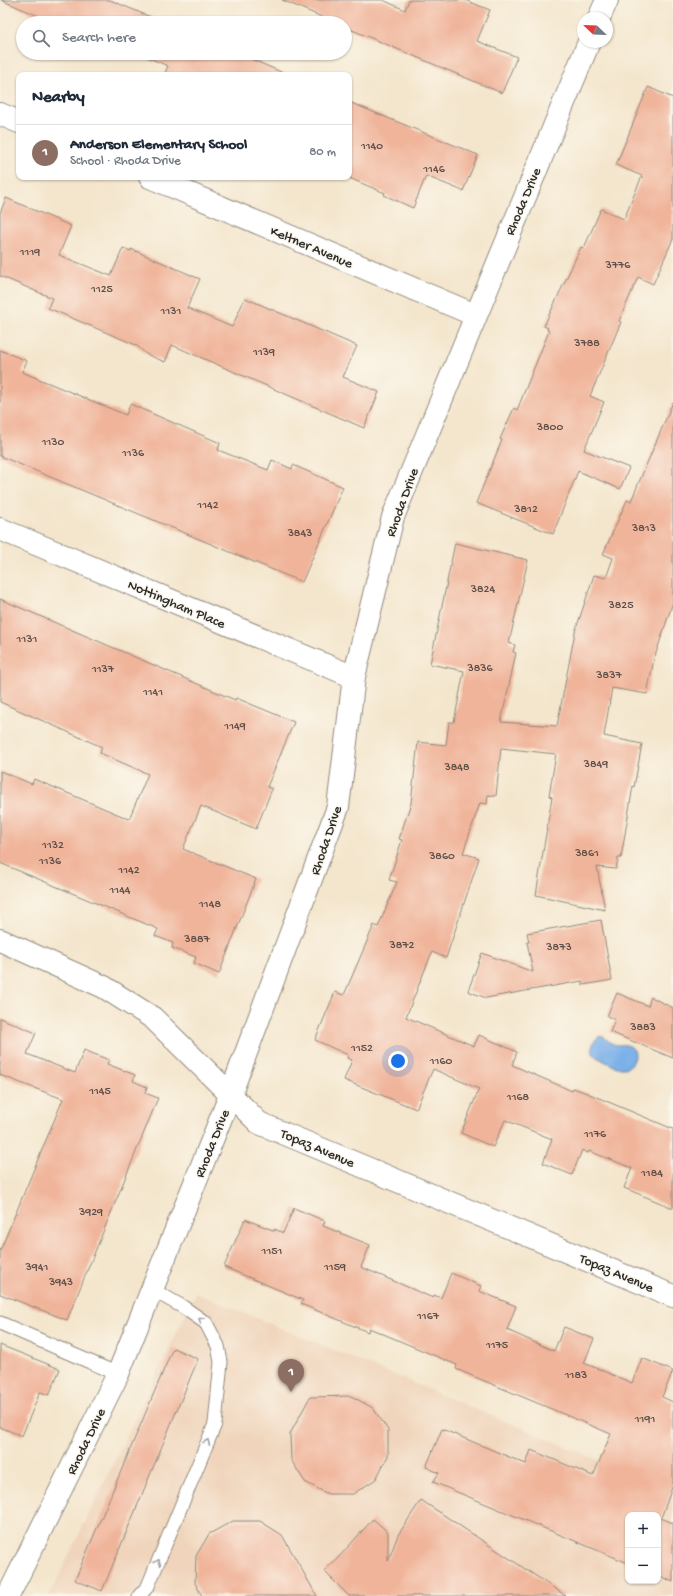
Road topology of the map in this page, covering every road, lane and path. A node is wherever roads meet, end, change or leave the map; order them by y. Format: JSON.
{"nodes":[{"id":1,"x":607,"y":0,"type":"edge"},
{"id":2,"x":602,"y":12,"type":"edge"},
{"id":3,"x":586,"y":48,"type":"edge"},
{"id":4,"x":0,"y":114,"type":"edge"},
{"id":5,"x":16,"y":121,"type":"edge"},
{"id":6,"x":157,"y":180,"type":"edge"},
{"id":7,"x":475,"y":315,"type":"junction"},
{"id":8,"x":0,"y":529,"type":"edge"},
{"id":9,"x":354,"y":677,"type":"junction"},
{"id":10,"x":0,"y":940,"type":"edge"},
{"id":11,"x":231,"y":1093,"type":"junction"},
{"id":12,"x":153,"y":1290,"type":"junction"},
{"id":13,"x":673,"y":1296,"type":"edge"},
{"id":14,"x":0,"y":1323,"type":"edge"},
{"id":15,"x":118,"y":1374,"type":"junction"},
{"id":16,"x":6,"y":1592,"type":"edge"},
{"id":17,"x":139,"y":1596,"type":"edge"}],
"edges":[{"from":1,"to":2,"type":"street"},
{"from":3,"to":7,"type":"street","name":"Rhoda Drive"},
{"from":4,"to":5,"type":"street"},
{"from":6,"to":7,"type":"street","name":"Keltner Avenue"},
{"from":7,"to":9,"type":"street","name":"Rhoda Drive"},
{"from":8,"to":9,"type":"street","name":"Nottingham Place"},
{"from":9,"to":11,"type":"street","name":"Rhoda Drive"},
{"from":10,"to":11,"type":"street","name":"Topaz Avenue"},
{"from":11,"to":12,"type":"street","name":"Rhoda Drive"},
{"from":11,"to":13,"type":"street","name":"Topaz Avenue"},
{"from":12,"to":15,"type":"street","name":"Rhoda Drive"},
{"from":17,"to":12,"type":"lane","one_way":true},
{"from":14,"to":15,"type":"lane"},
{"from":15,"to":16,"type":"street","name":"Rhoda Drive"}]}
